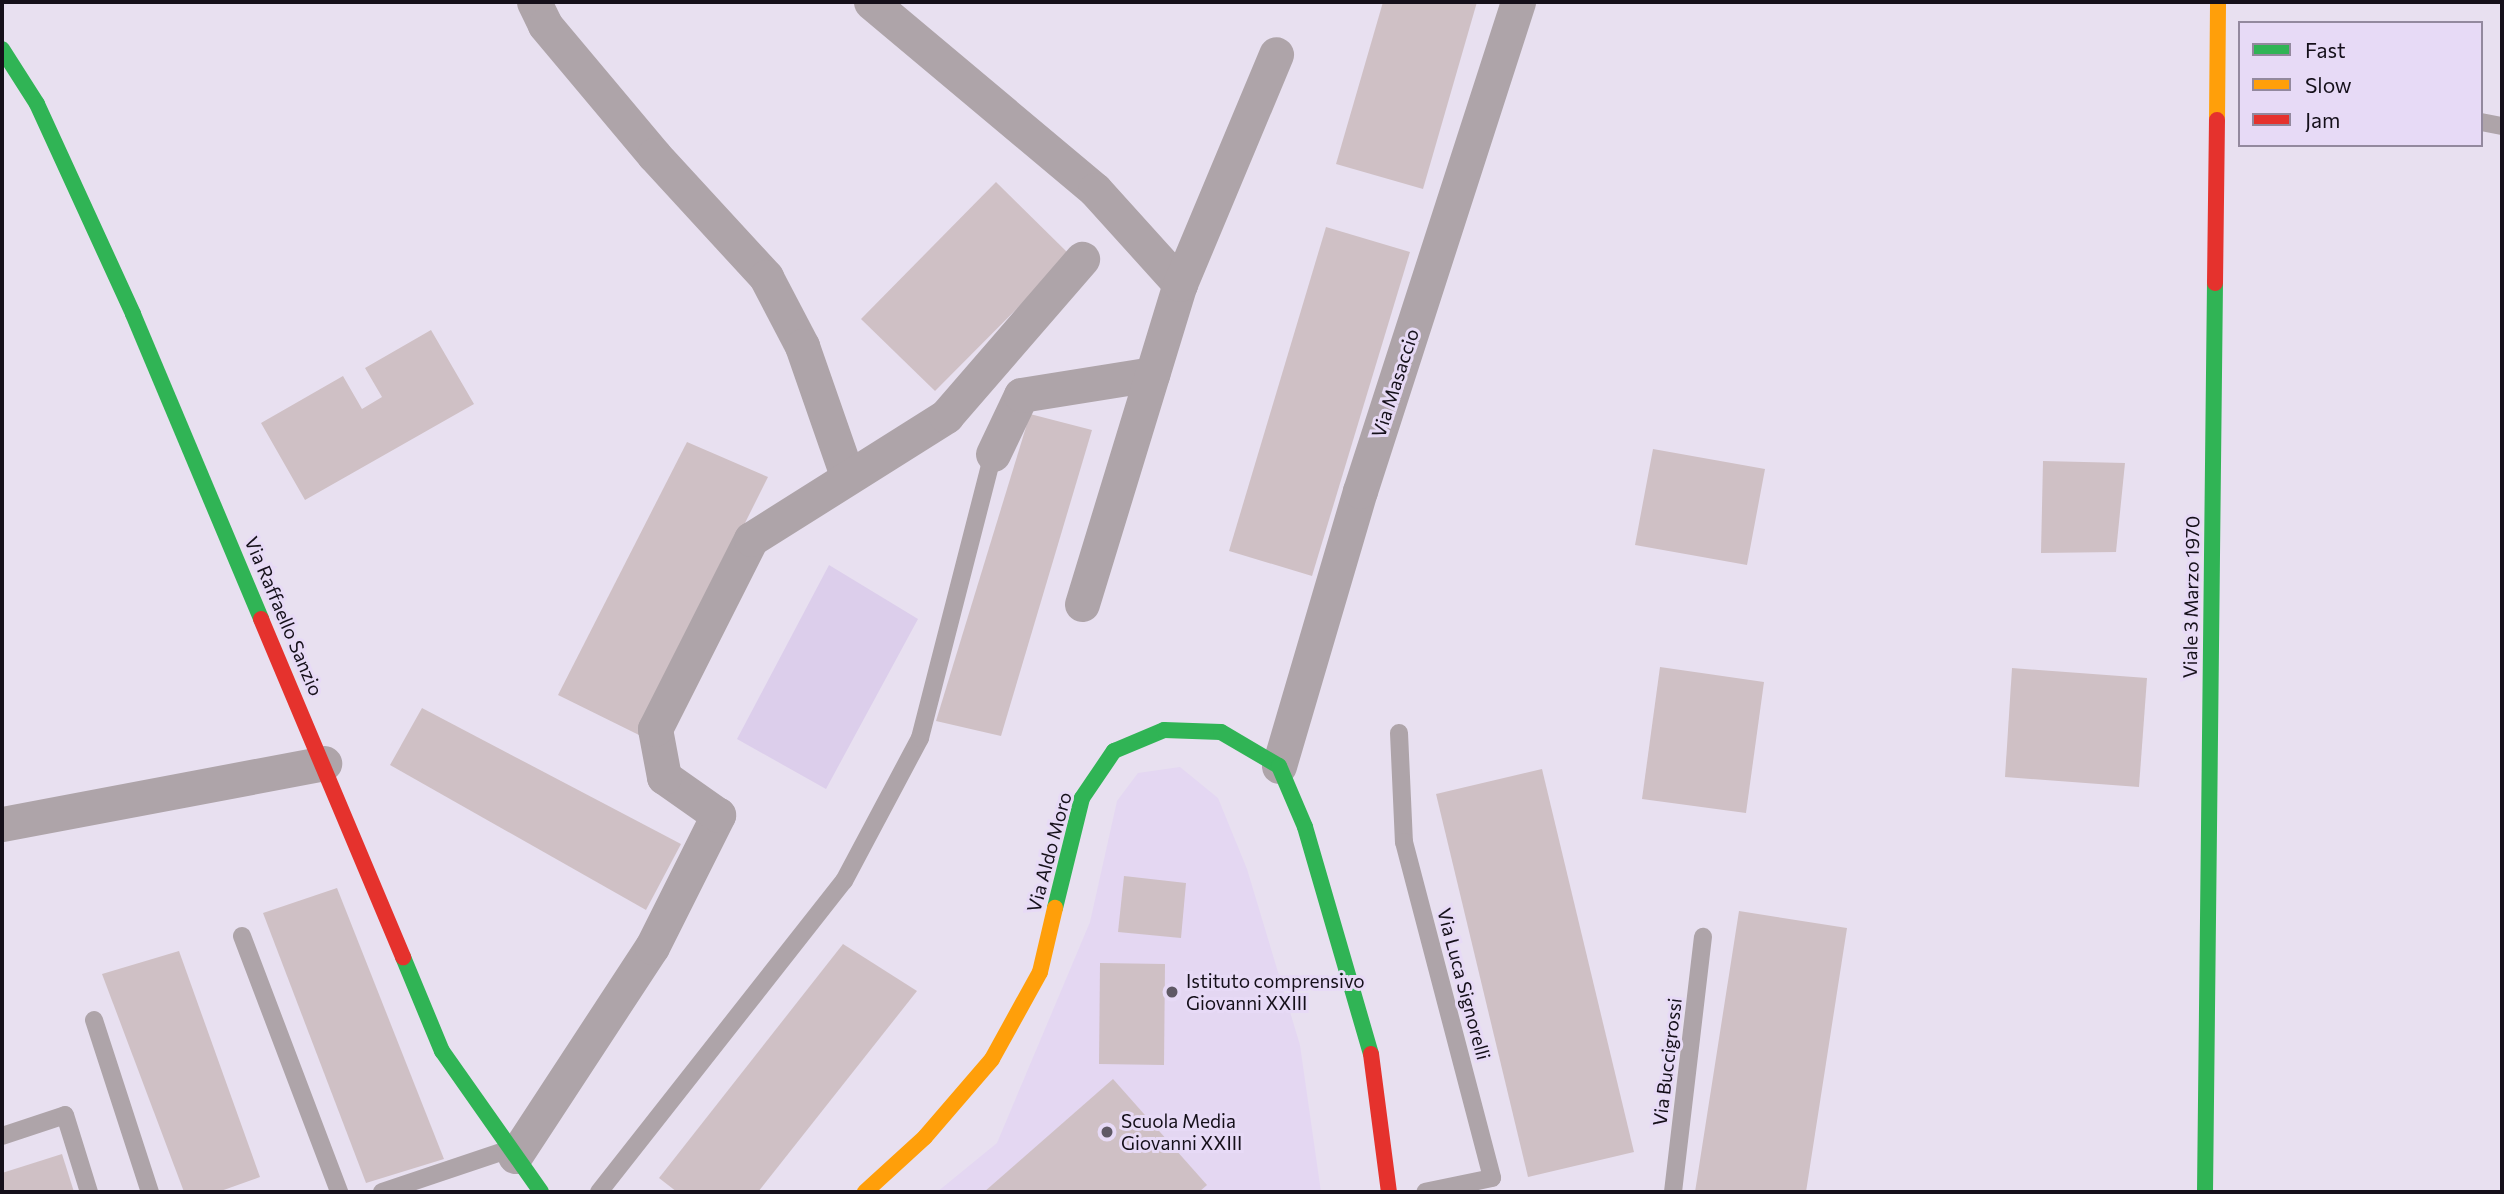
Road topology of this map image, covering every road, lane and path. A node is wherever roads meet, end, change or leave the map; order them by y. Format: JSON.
{"nodes":[{"id":1,"x":534,"y":2,"type":"edge"},
{"id":2,"x":871,"y":2,"type":"edge"},
{"id":3,"x":1518,"y":2,"type":"edge"},
{"id":4,"x":2218,"y":2,"type":"edge"},
{"id":5,"x":2,"y":49,"type":"edge"},
{"id":6,"x":1276,"y":54,"type":"dead end"},
{"id":7,"x":2238,"y":100,"type":"edge"},
{"id":8,"x":2217,"y":101,"type":"junction"},
{"id":9,"x":2483,"y":122,"type":"edge"},
{"id":10,"x":2502,"y":126,"type":"edge"},
{"id":11,"x":1082,"y":259,"type":"dead end"},
{"id":12,"x":1180,"y":284,"type":"junction"},
{"id":13,"x":1152,"y":374,"type":"junction"},
{"id":14,"x":993,"y":454,"type":"joint"},
{"id":15,"x":847,"y":475,"type":"junction"},
{"id":16,"x":1082,"y":604,"type":"dead end"},
{"id":17,"x":1399,"y":733,"type":"dead end"},
{"id":18,"x":324,"y":763,"type":"junction"},
{"id":19,"x":1279,"y":766,"type":"junction"},
{"id":20,"x":2,"y":824,"type":"edge"},
{"id":21,"x":242,"y":936,"type":"dead end"},
{"id":22,"x":1703,"y":937,"type":"dead end"},
{"id":23,"x":94,"y":1020,"type":"dead end"},
{"id":24,"x":2,"y":1136,"type":"edge"},
{"id":25,"x":512,"y":1153,"type":"junction"},
{"id":26,"x":89,"y":1192,"type":"edge"},
{"id":27,"x":150,"y":1192,"type":"edge"},
{"id":28,"x":340,"y":1192,"type":"edge"},
{"id":29,"x":382,"y":1192,"type":"edge"},
{"id":30,"x":541,"y":1192,"type":"edge"},
{"id":31,"x":598,"y":1192,"type":"edge"},
{"id":32,"x":865,"y":1192,"type":"edge"},
{"id":33,"x":1390,"y":1192,"type":"edge"},
{"id":34,"x":1425,"y":1192,"type":"edge"},
{"id":35,"x":1673,"y":1192,"type":"edge"},
{"id":36,"x":2205,"y":1192,"type":"edge"}],
"edges":[{"from":1,"to":15,"type":"street"},
{"from":2,"to":12,"type":"street"},
{"from":3,"to":19,"type":"street","name":"Via Masaccio"},
{"from":4,"to":8,"type":"street","name":"Viale 3 Marzo 1970"},
{"from":5,"to":18,"type":"street","name":"Via Raffaello Sanzio"},
{"from":6,"to":12,"type":"street"},
{"from":7,"to":8,"type":"lane"},
{"from":8,"to":36,"type":"street","name":"Viale 3 Marzo 1970"},
{"from":9,"to":10,"type":"lane"},
{"from":11,"to":15,"type":"street"},
{"from":12,"to":13,"type":"street"},
{"from":13,"to":14,"type":"street"},
{"from":13,"to":16,"type":"street"},
{"from":14,"to":31,"type":"lane"},
{"from":15,"to":25,"type":"street"},
{"from":17,"to":34,"type":"lane","name":"Via Luca Signorelli"},
{"from":18,"to":20,"type":"street"},
{"from":18,"to":25,"type":"street","name":"Via Raffaello Sanzio"},
{"from":19,"to":32,"type":"street","name":"Via Aldo Moro"},
{"from":19,"to":33,"type":"street"},
{"from":21,"to":28,"type":"lane"},
{"from":22,"to":35,"type":"lane","name":"Via Buccigrossi"},
{"from":23,"to":27,"type":"lane"},
{"from":24,"to":26,"type":"lane"},
{"from":25,"to":29,"type":"lane"},
{"from":25,"to":30,"type":"street","name":"Via Raffaello Sanzio"}]}
